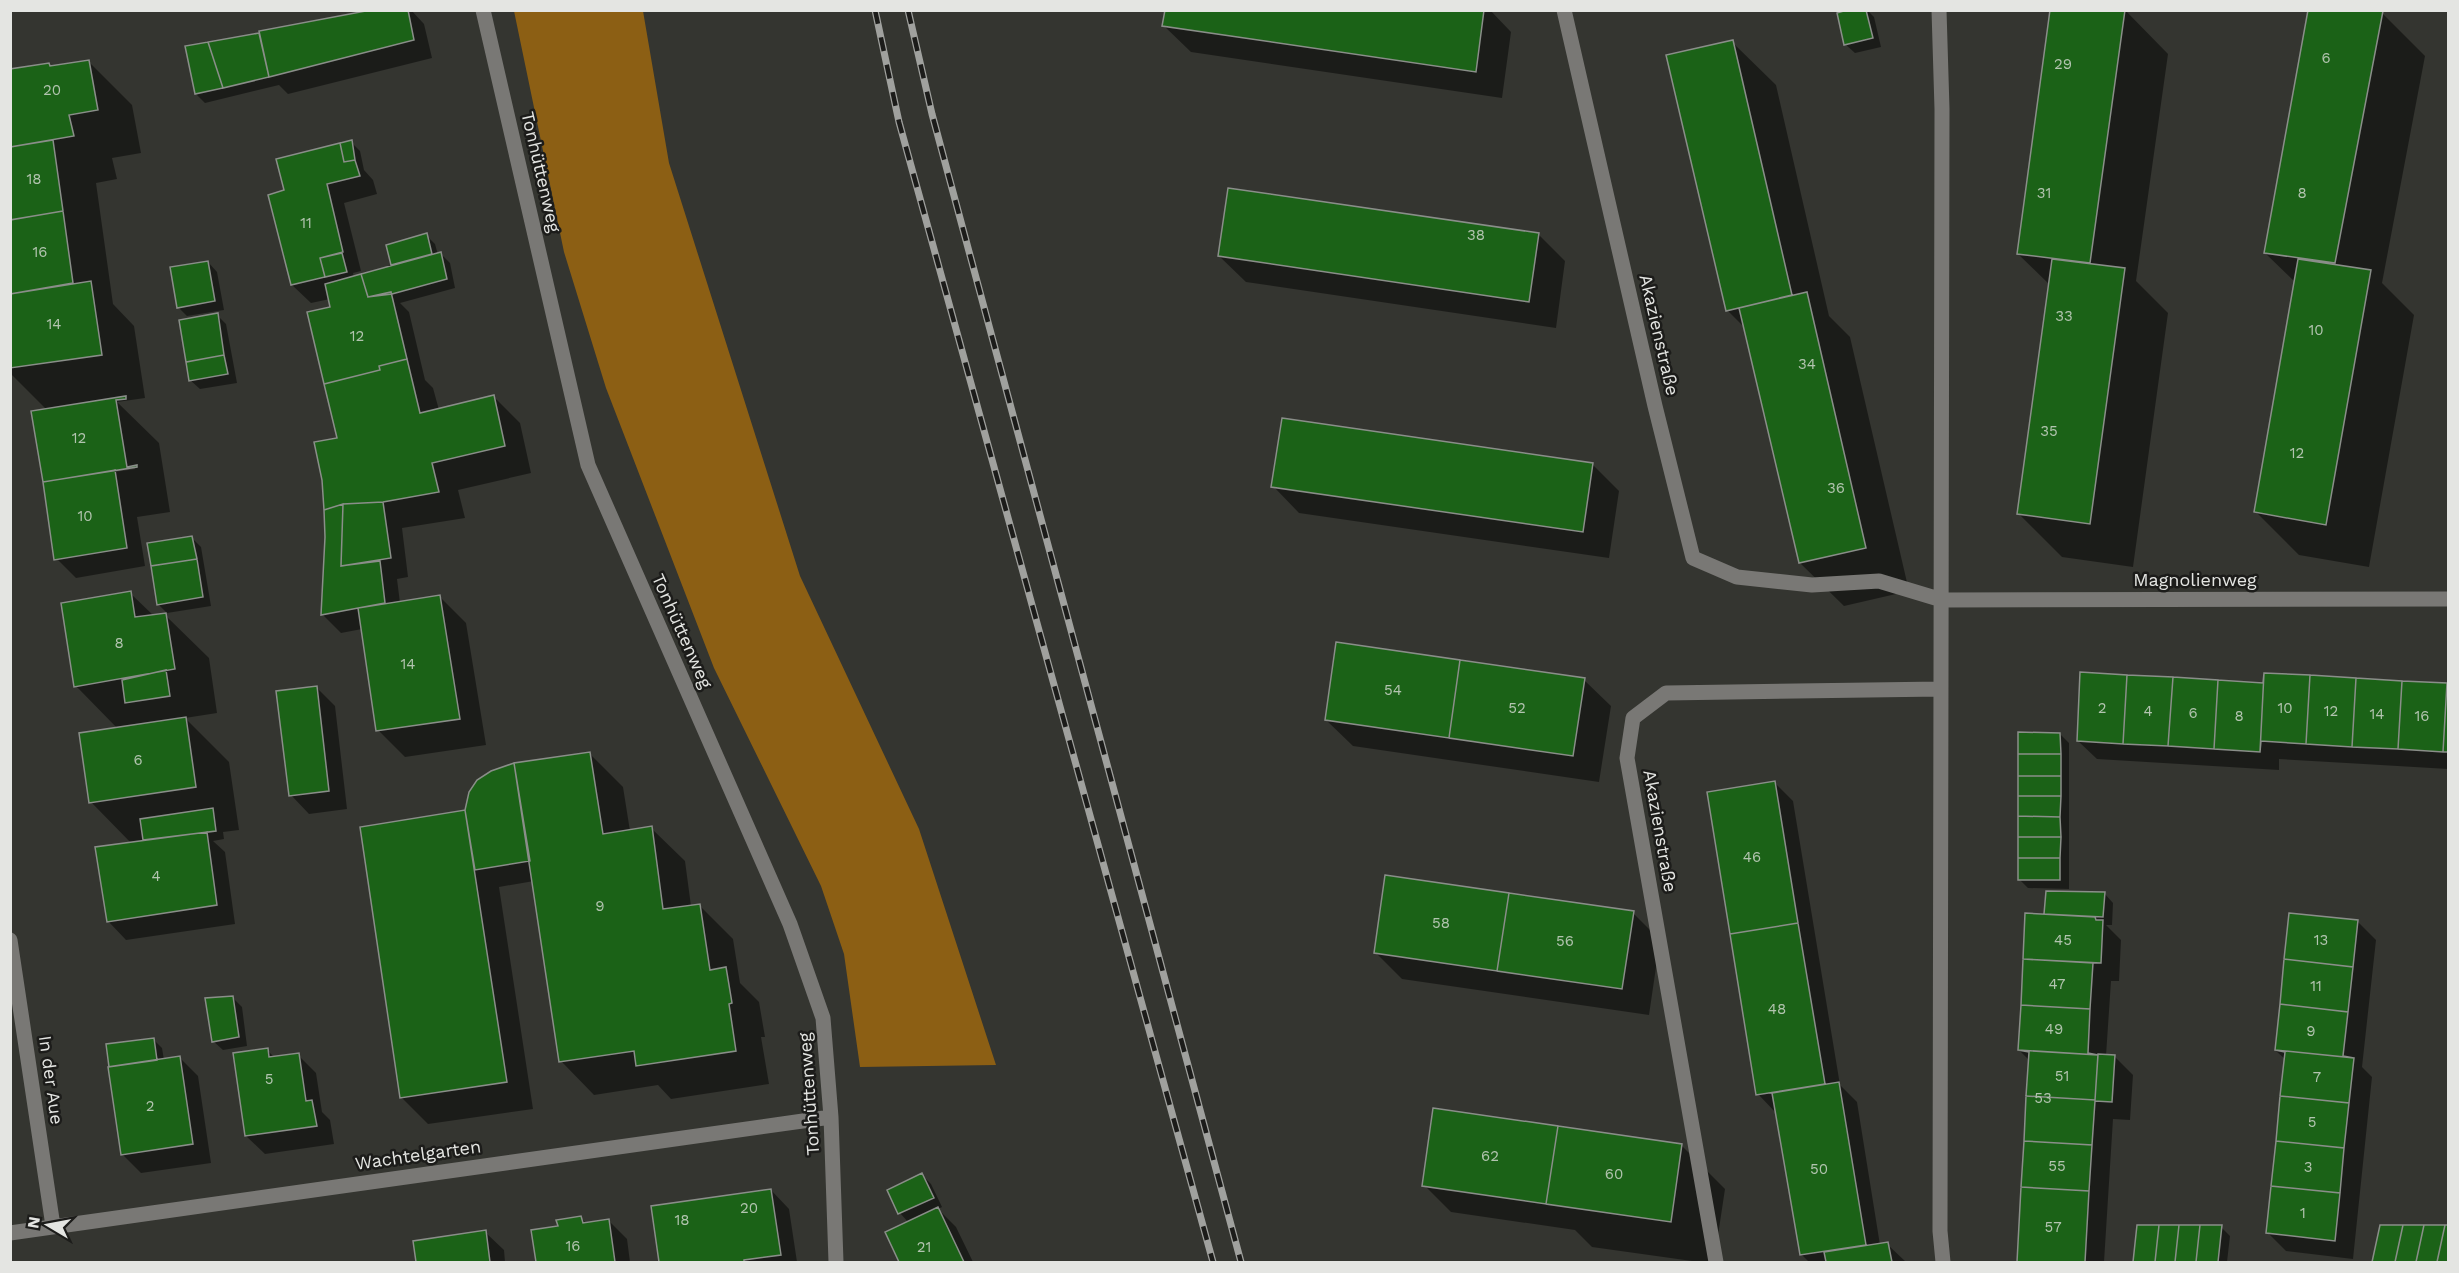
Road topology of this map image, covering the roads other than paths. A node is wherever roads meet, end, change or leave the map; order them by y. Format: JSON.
{"nodes":[{"id":1,"x":483,"y":10,"type":"edge"},
{"id":2,"x":1564,"y":10,"type":"edge"},
{"id":3,"x":1939,"y":10,"type":"edge"},
{"id":4,"x":2448,"y":599,"type":"edge"},
{"id":5,"x":1942,"y":600,"type":"junction"},
{"id":6,"x":1941,"y":689,"type":"junction"},
{"id":7,"x":10,"y":940,"type":"edge"},
{"id":8,"x":831,"y":1117,"type":"junction"},
{"id":9,"x":53,"y":1226,"type":"junction"},
{"id":10,"x":10,"y":1233,"type":"edge"},
{"id":11,"x":836,"y":1263,"type":"edge"},
{"id":12,"x":1716,"y":1263,"type":"edge"},
{"id":13,"x":1942,"y":1263,"type":"edge"}],
"edges":[{"from":1,"to":8,"type":"street","name":"Tonhüttenweg"},
{"from":2,"to":5,"type":"street","name":"Akazienstraße"},
{"from":3,"to":5,"type":"street"},
{"from":4,"to":5,"type":"street","name":"Magnolienweg"},
{"from":5,"to":6,"type":"street"},
{"from":6,"to":12,"type":"street","name":"Akazienstraße"},
{"from":6,"to":13,"type":"street"},
{"from":7,"to":9,"type":"street","name":"In der Aue"},
{"from":8,"to":9,"type":"street","name":"Wachtelgarten"},
{"from":8,"to":11,"type":"street","name":"Tonhüttenweg"},
{"from":9,"to":10,"type":"street","name":"Wachtelgarten"}]}
